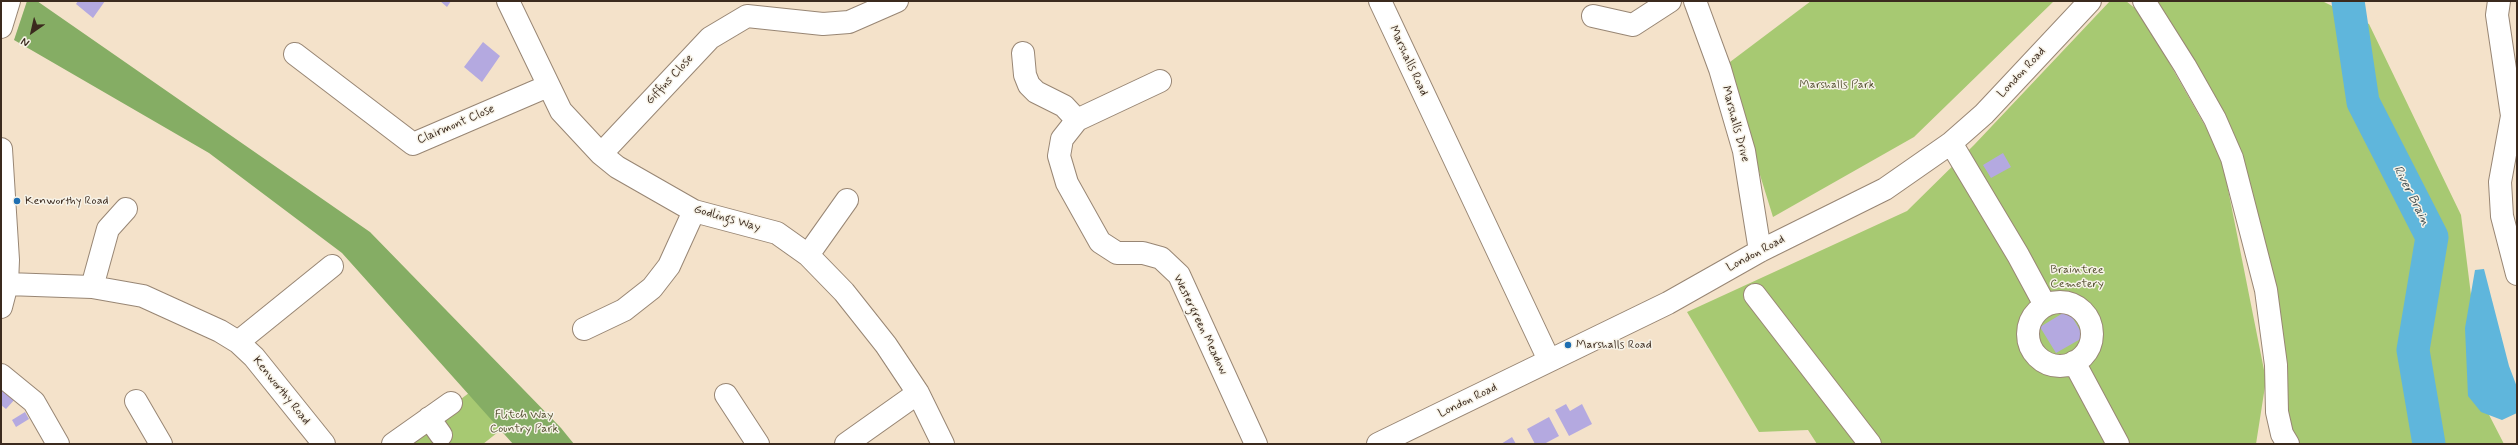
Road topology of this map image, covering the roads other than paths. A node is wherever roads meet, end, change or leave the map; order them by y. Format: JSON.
{"nodes":[{"id":1,"x":9,"y":1,"type":"edge"},
{"id":2,"x":508,"y":1,"type":"edge"},
{"id":3,"x":897,"y":1,"type":"edge"},
{"id":4,"x":1380,"y":1,"type":"edge"},
{"id":5,"x":1670,"y":1,"type":"edge"},
{"id":6,"x":1695,"y":1,"type":"edge"},
{"id":7,"x":2090,"y":1,"type":"edge"},
{"id":8,"x":2144,"y":1,"type":"edge"},
{"id":9,"x":2499,"y":1,"type":"edge"},
{"id":10,"x":745,"y":8,"type":"edge"},
{"id":11,"x":1593,"y":16,"type":"dead end"},
{"id":12,"x":1,"y":27,"type":"edge"},
{"id":13,"x":295,"y":54,"type":"dead end"},
{"id":14,"x":1023,"y":54,"type":"dead end"},
{"id":15,"x":1160,"y":81,"type":"dead end"},
{"id":16,"x":548,"y":86,"type":"junction"},
{"id":17,"x":1077,"y":120,"type":"junction"},
{"id":18,"x":1951,"y":144,"type":"junction"},
{"id":19,"x":1,"y":149,"type":"edge"},
{"id":20,"x":600,"y":154,"type":"junction"},
{"id":21,"x":847,"y":200,"type":"dead end"},
{"id":22,"x":126,"y":209,"type":"dead end"},
{"id":23,"x":694,"y":211,"type":"junction"},
{"id":24,"x":2510,"y":214,"type":"edge"},
{"id":25,"x":1760,"y":250,"type":"junction"},
{"id":26,"x":808,"y":255,"type":"junction"},
{"id":27,"x":332,"y":266,"type":"dead end"},
{"id":28,"x":2517,"y":274,"type":"edge"},
{"id":29,"x":7,"y":284,"type":"junction"},
{"id":30,"x":92,"y":287,"type":"junction"},
{"id":31,"x":1755,"y":295,"type":"dead end"},
{"id":32,"x":2045,"y":305,"type":"junction"},
{"id":33,"x":1,"y":307,"type":"edge"},
{"id":34,"x":584,"y":329,"type":"dead end"},
{"id":35,"x":238,"y":342,"type":"junction"},
{"id":36,"x":1550,"y":360,"type":"junction"},
{"id":37,"x":2074,"y":362,"type":"junction"},
{"id":38,"x":1,"y":375,"type":"edge"},
{"id":39,"x":918,"y":393,"type":"junction"},
{"id":40,"x":726,"y":395,"type":"dead end"},
{"id":41,"x":136,"y":401,"type":"dead end"},
{"id":42,"x":450,"y":402,"type":"dead end"},
{"id":43,"x":58,"y":444,"type":"edge"},
{"id":44,"x":161,"y":444,"type":"edge"},
{"id":45,"x":324,"y":444,"type":"edge"},
{"id":46,"x":394,"y":444,"type":"edge"},
{"id":47,"x":758,"y":444,"type":"edge"},
{"id":48,"x":846,"y":444,"type":"edge"},
{"id":49,"x":943,"y":444,"type":"edge"},
{"id":50,"x":1256,"y":444,"type":"edge"},
{"id":51,"x":1378,"y":444,"type":"edge"},
{"id":52,"x":1870,"y":444,"type":"edge"},
{"id":53,"x":2118,"y":444,"type":"edge"},
{"id":54,"x":2288,"y":444,"type":"edge"}],
"edges":[{"from":1,"to":12,"type":"street"},
{"from":2,"to":16,"type":"street","name":"Godlings Way"},
{"from":3,"to":10,"type":"street","name":"Giffins Close"},
{"from":4,"to":36,"type":"street","name":"Marshalls Road"},
{"from":5,"to":11,"type":"street"},
{"from":6,"to":25,"type":"street","name":"Marshalls Drive"},
{"from":7,"to":18,"type":"street","name":"London Road"},
{"from":8,"to":54,"type":"street"},
{"from":9,"to":24,"type":"street"},
{"from":10,"to":20,"type":"street","name":"Giffins Close"},
{"from":13,"to":16,"type":"street","name":"Clairmont Close"},
{"from":14,"to":17,"type":"street"},
{"from":15,"to":17,"type":"street","name":"Westergreen Meadow"},
{"from":16,"to":20,"type":"street","name":"Godlings Way"},
{"from":17,"to":50,"type":"street","name":"Westergreen Meadow"},
{"from":18,"to":25,"type":"street","name":"London Road"},
{"from":18,"to":32,"type":"street"},
{"from":19,"to":29,"type":"street"},
{"from":20,"to":23,"type":"street","name":"Godlings Way"},
{"from":21,"to":26,"type":"street"},
{"from":22,"to":30,"type":"street"},
{"from":23,"to":26,"type":"street","name":"Godlings Way"},
{"from":23,"to":34,"type":"street"},
{"from":24,"to":28,"type":"street"},
{"from":25,"to":36,"type":"street","name":"London Road"},
{"from":26,"to":39,"type":"street","name":"Godlings Way"},
{"from":27,"to":35,"type":"street"},
{"from":29,"to":30,"type":"street","name":"Kenworthy Road"},
{"from":29,"to":33,"type":"street"},
{"from":30,"to":35,"type":"street","name":"Kenworthy Road"},
{"from":31,"to":52,"type":"street"},
{"from":32,"to":37,"type":"street"},
{"from":32,"to":37,"type":"street"},
{"from":35,"to":45,"type":"street","name":"Kenworthy Road"},
{"from":36,"to":51,"type":"street","name":"London Road"},
{"from":37,"to":53,"type":"street"},
{"from":38,"to":43,"type":"street"},
{"from":39,"to":48,"type":"street"},
{"from":39,"to":49,"type":"street","name":"Godlings Way"},
{"from":40,"to":47,"type":"street"},
{"from":41,"to":44,"type":"street"},
{"from":42,"to":46,"type":"street"}]}
